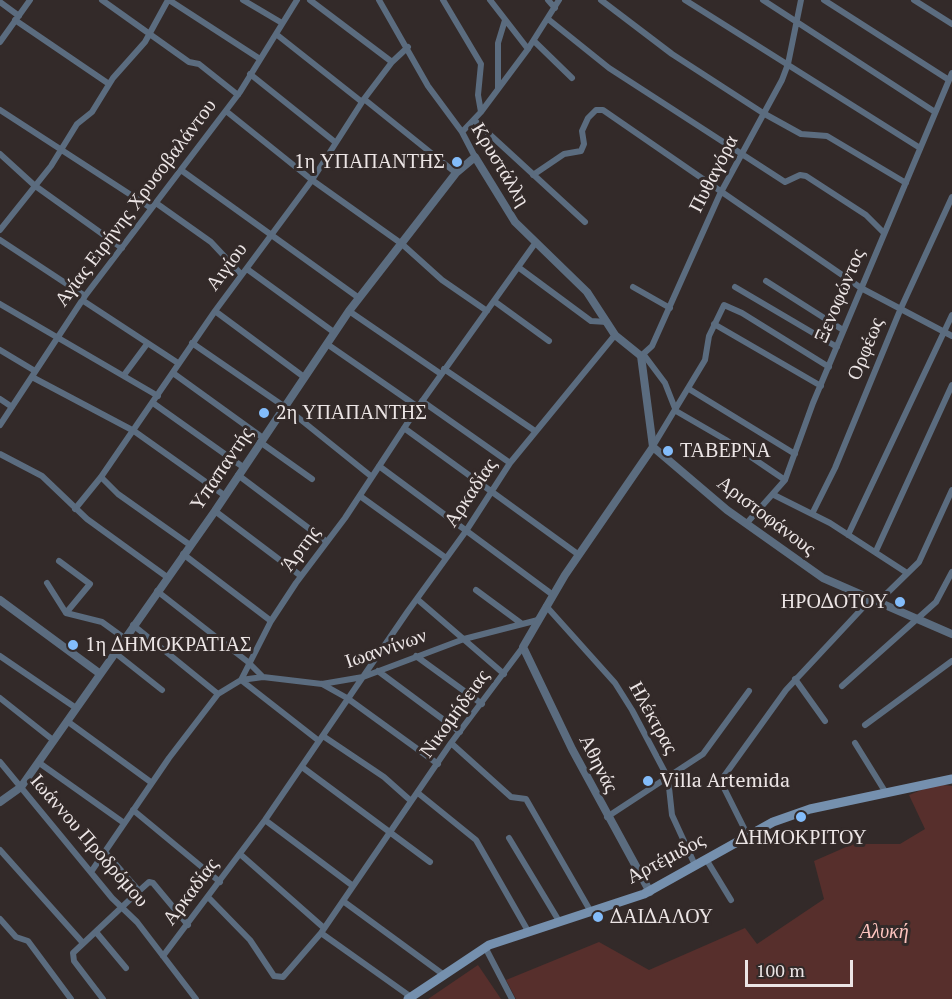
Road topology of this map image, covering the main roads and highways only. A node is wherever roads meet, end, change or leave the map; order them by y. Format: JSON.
{"nodes":[{"id":1,"x":952,"y":779,"type":"edge"},
{"id":2,"x":410,"y":998,"type":"edge"}],
"edges":[{"from":1,"to":2,"type":"main road","name":"Αρτέμιδος"}]}
